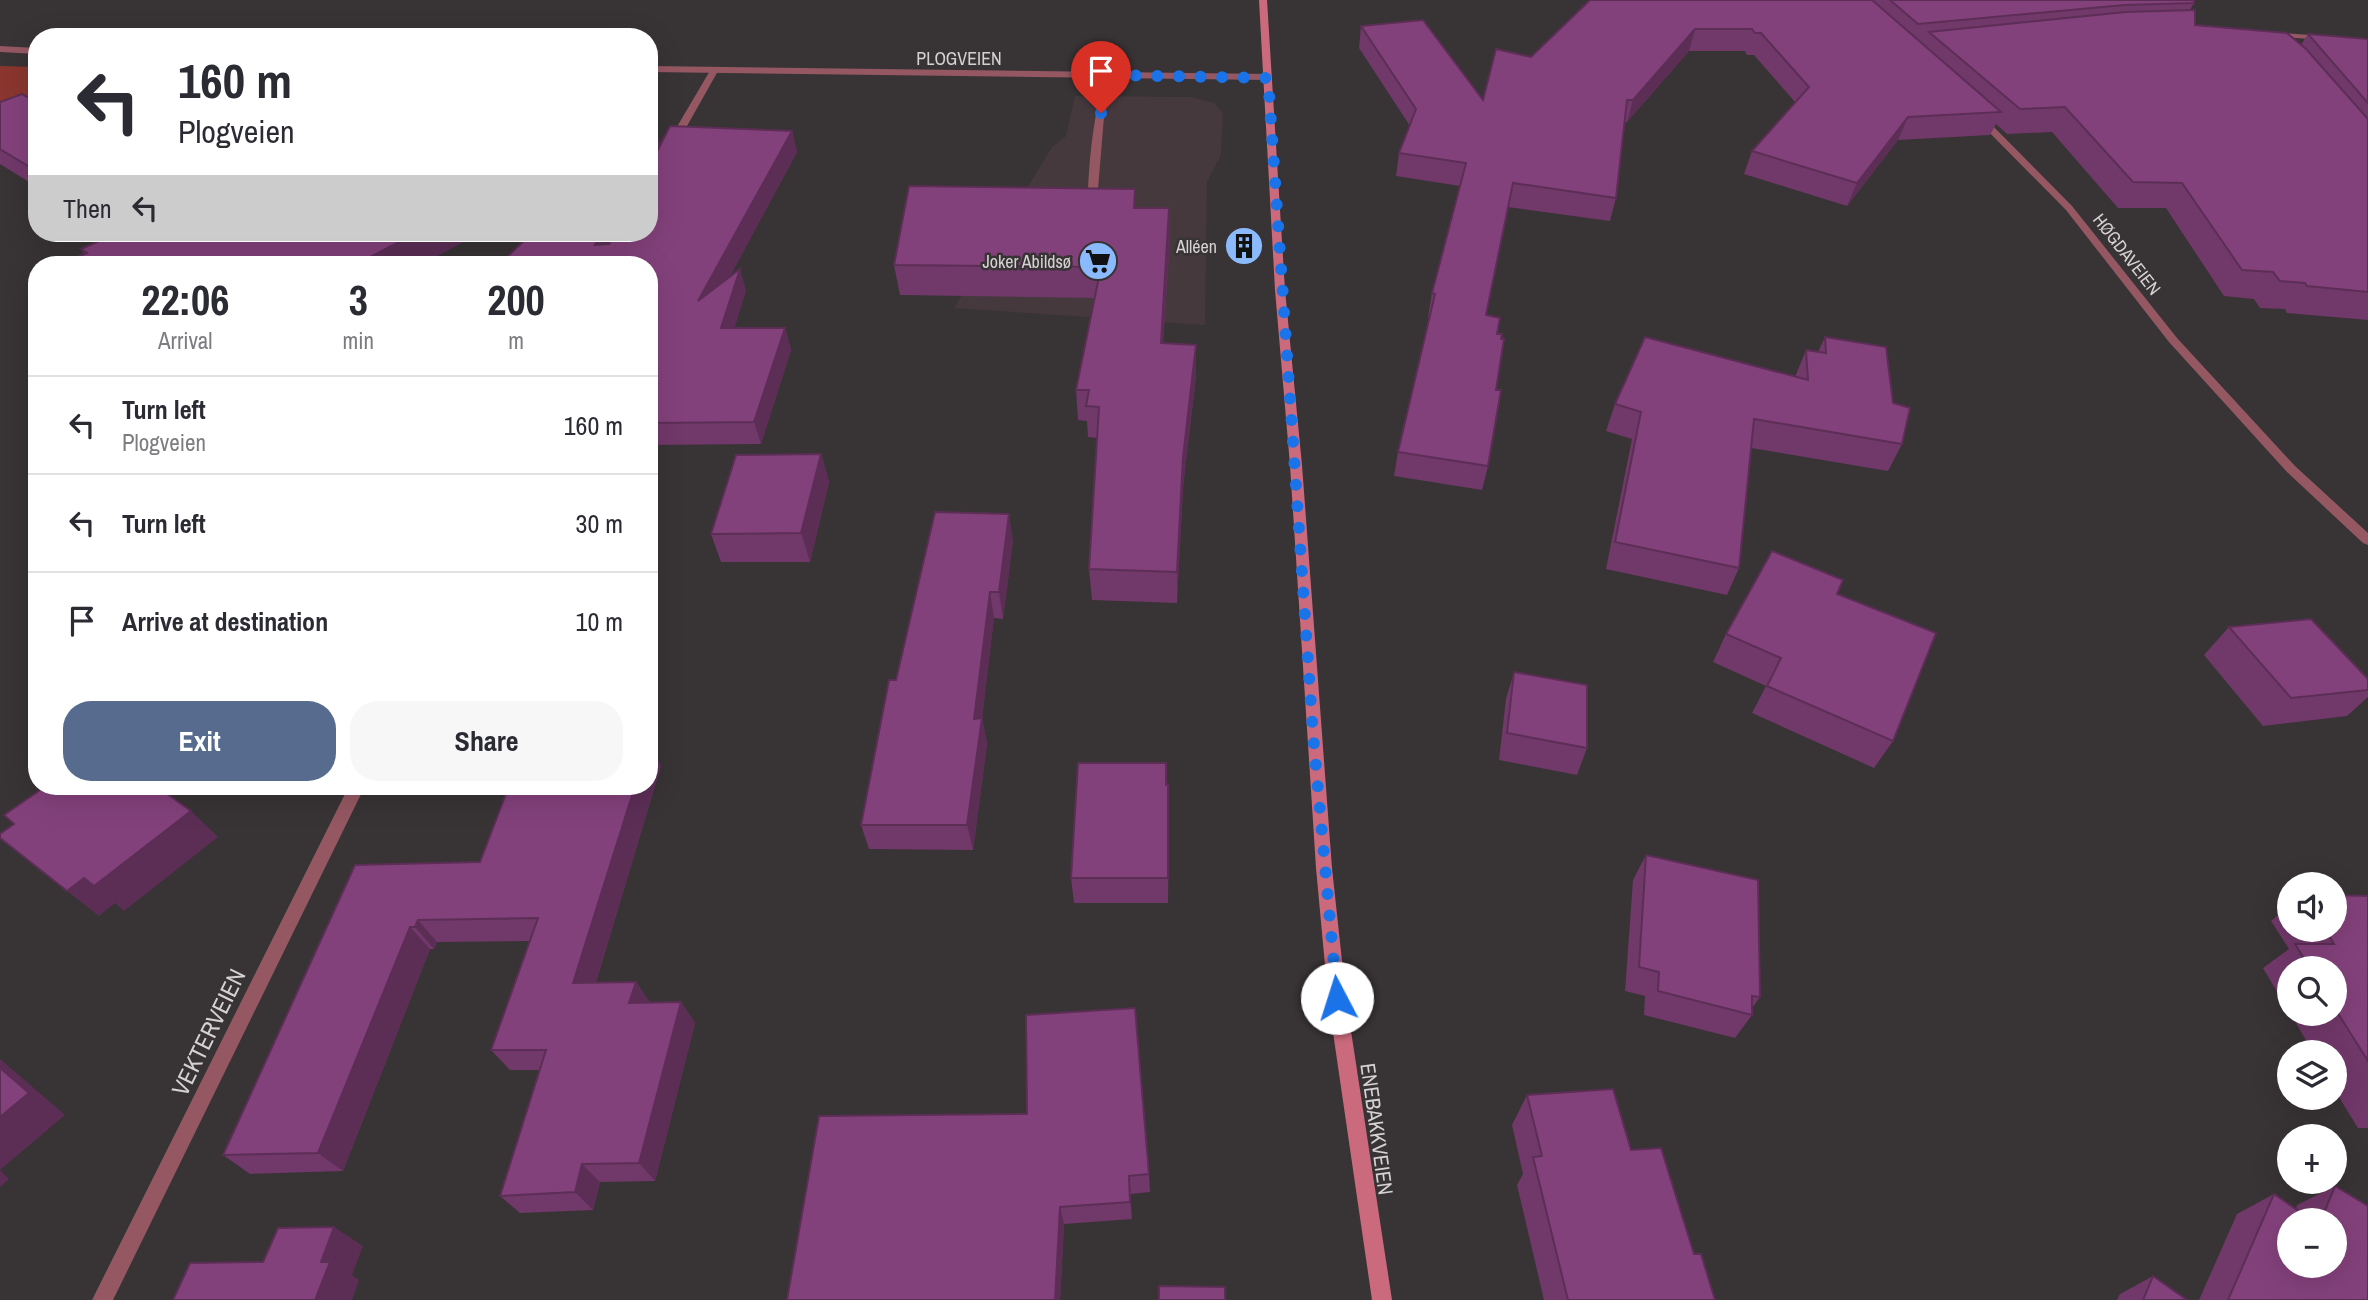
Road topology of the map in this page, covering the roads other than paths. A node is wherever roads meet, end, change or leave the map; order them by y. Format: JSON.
{"nodes":[{"id":1,"x":1263,"y":0,"type":"edge"},
{"id":2,"x":2254,"y":33,"type":"edge"},
{"id":3,"x":2334,"y":39,"type":"edge"},
{"id":4,"x":0,"y":49,"type":"edge"},
{"id":5,"x":28,"y":51,"type":"edge"},
{"id":6,"x":658,"y":69,"type":"edge"},
{"id":7,"x":714,"y":71,"type":"junction"},
{"id":8,"x":1110,"y":75,"type":"junction"},
{"id":9,"x":1268,"y":78,"type":"junction"},
{"id":10,"x":1975,"y":113,"type":"edge"},
{"id":11,"x":667,"y":151,"type":"edge"},
{"id":12,"x":1093,"y":188,"type":"edge"},
{"id":13,"x":2363,"y":530,"type":"edge"},
{"id":14,"x":2368,"y":540,"type":"edge"},
{"id":15,"x":353,"y":795,"type":"edge"},
{"id":16,"x":102,"y":1300,"type":"edge"},
{"id":17,"x":1382,"y":1300,"type":"edge"}],
"edges":[{"from":1,"to":9,"type":"main road","name":"ENEBAKKVEIEN"},
{"from":2,"to":3,"type":"street"},
{"from":4,"to":5,"type":"street"},
{"from":6,"to":7,"type":"street","name":"PLOGVEIEN"},
{"from":7,"to":8,"type":"street","name":"PLOGVEIEN"},
{"from":7,"to":11,"type":"street"},
{"from":8,"to":9,"type":"street","name":"PLOGVEIEN"},
{"from":8,"to":12,"type":"street"},
{"from":9,"to":17,"type":"main road","name":"ENEBAKKVEIEN"},
{"from":10,"to":13,"type":"street","name":"HØGDAVEIEN"},
{"from":13,"to":14,"type":"street","name":"HØGDAVEIEN"},
{"from":15,"to":16,"type":"street","name":"VEKTERVEIEN"}]}
